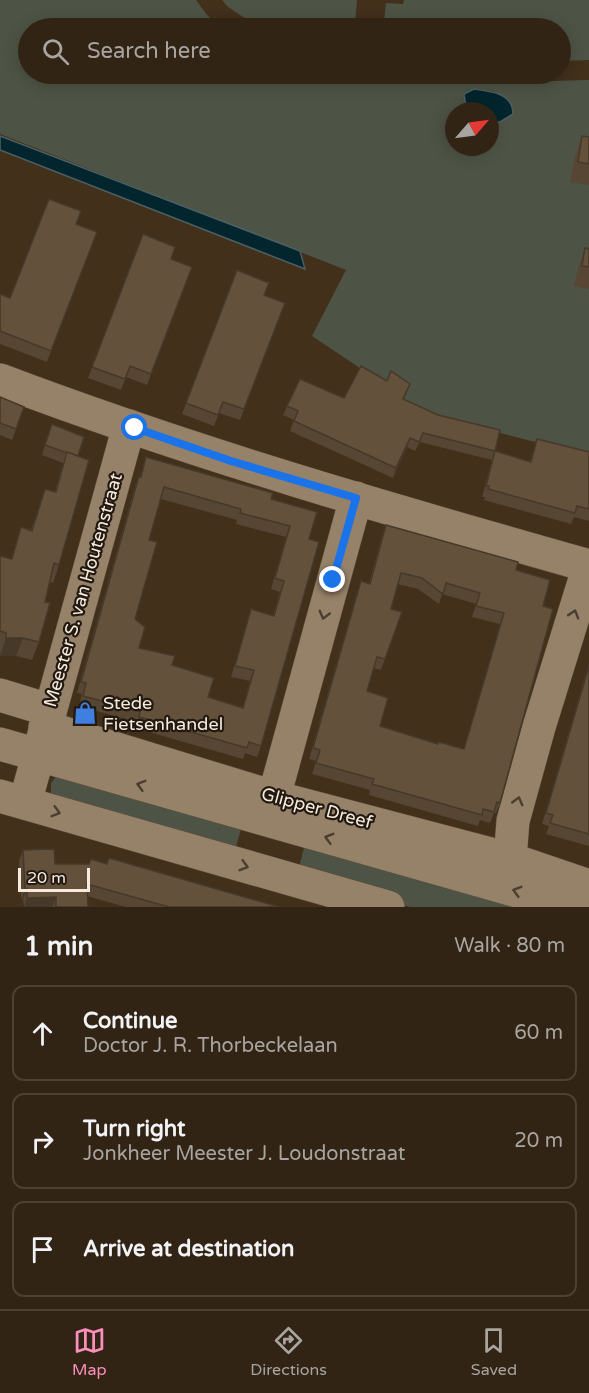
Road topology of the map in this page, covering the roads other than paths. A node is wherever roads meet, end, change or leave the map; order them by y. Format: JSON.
{"nodes":[{"id":1,"x":0,"y":381,"type":"edge"},
{"id":2,"x":129,"y":426,"type":"junction"},
{"id":3,"x":356,"y":498,"type":"junction"},
{"id":4,"x":589,"y":566,"type":"edge"},
{"id":5,"x":0,"y":695,"type":"edge"},
{"id":6,"x":44,"y":731,"type":"junction"},
{"id":7,"x":0,"y":744,"type":"edge"},
{"id":8,"x":274,"y":797,"type":"junction"},
{"id":9,"x":12,"y":799,"type":"edge"},
{"id":10,"x":510,"y":859,"type":"junction"},
{"id":11,"x":589,"y":886,"type":"edge"},
{"id":12,"x":388,"y":907,"type":"edge"},
{"id":13,"x":573,"y":907,"type":"edge"}],
"edges":[{"from":1,"to":2,"type":"street"},
{"from":2,"to":3,"type":"street"},
{"from":2,"to":6,"type":"street","name":"Meester S. van Houtenstraat"},
{"from":3,"to":4,"type":"street"},
{"from":3,"to":8,"type":"street","one_way":true},
{"from":10,"to":4,"type":"street","one_way":true},
{"from":5,"to":6,"type":"street","name":"Glipper Dreef"},
{"from":6,"to":7,"type":"street","name":"Glipper Dreef"},
{"from":6,"to":8,"type":"street","name":"Glipper Dreef"},
{"from":6,"to":9,"type":"street"},
{"from":13,"to":6,"type":"street","name":"Glipper Dreef","one_way":true},
{"from":8,"to":10,"type":"street","name":"Glipper Dreef"},
{"from":9,"to":12,"type":"street","one_way":true},
{"from":10,"to":11,"type":"street","name":"Glipper Dreef"}]}
